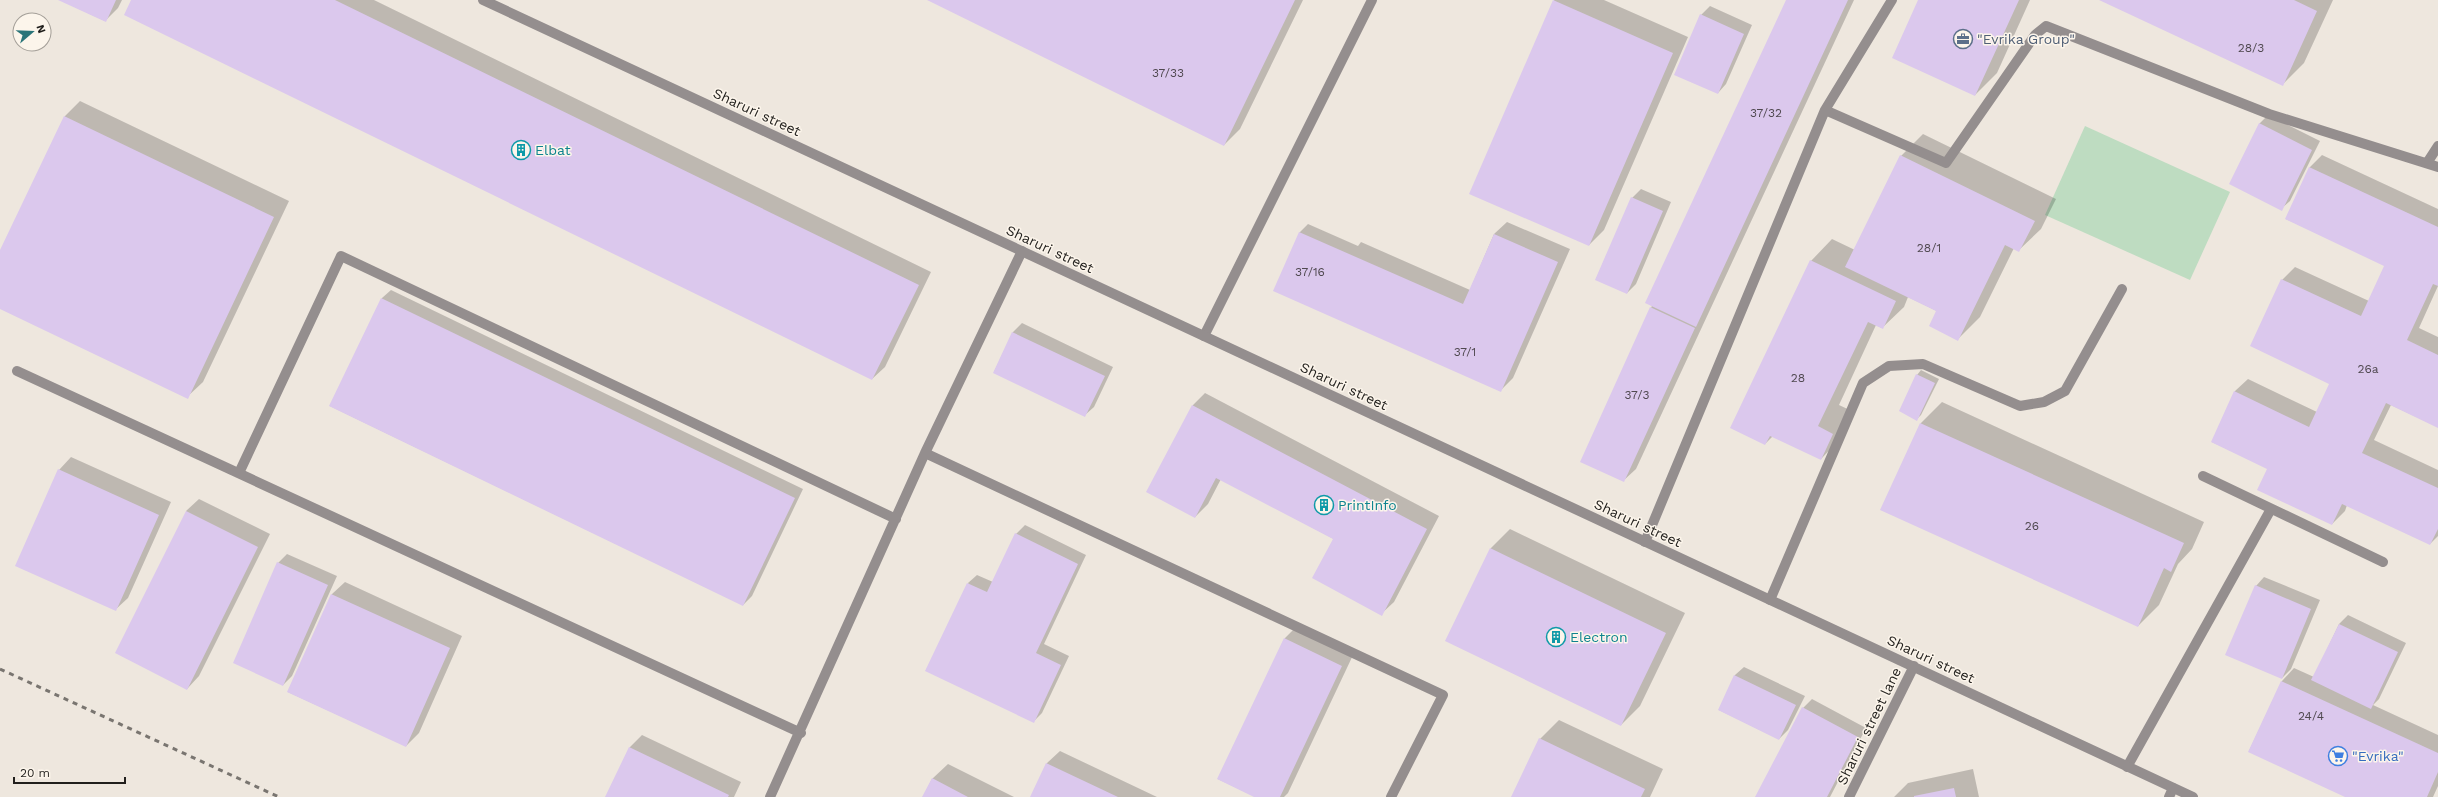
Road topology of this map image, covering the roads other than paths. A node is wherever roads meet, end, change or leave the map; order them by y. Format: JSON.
{"nodes":[{"id":1,"x":483,"y":0,"type":"edge"},
{"id":2,"x":1372,"y":0,"type":"edge"},
{"id":3,"x":1892,"y":0,"type":"edge"},
{"id":4,"x":1825,"y":110,"type":"junction"},
{"id":5,"x":2438,"y":146,"type":"edge"},
{"id":6,"x":2427,"y":162,"type":"junction"},
{"id":7,"x":2438,"y":168,"type":"edge"},
{"id":8,"x":1022,"y":251,"type":"junction"},
{"id":9,"x":2122,"y":289,"type":"dead end"},
{"id":10,"x":1204,"y":336,"type":"junction"},
{"id":11,"x":17,"y":371,"type":"dead end"},
{"id":12,"x":926,"y":452,"type":"junction"},
{"id":13,"x":239,"y":474,"type":"junction"},
{"id":14,"x":2203,"y":476,"type":"dead end"},
{"id":15,"x":2271,"y":509,"type":"junction"},
{"id":16,"x":896,"y":519,"type":"junction"},
{"id":17,"x":1645,"y":542,"type":"junction"},
{"id":18,"x":2383,"y":562,"type":"dead end"},
{"id":19,"x":1770,"y":600,"type":"junction"},
{"id":20,"x":1914,"y":666,"type":"junction"},
{"id":21,"x":801,"y":733,"type":"junction"},
{"id":22,"x":2127,"y":767,"type":"junction"},
{"id":23,"x":2171,"y":792,"type":"edge"},
{"id":24,"x":770,"y":797,"type":"edge"},
{"id":25,"x":1391,"y":797,"type":"edge"},
{"id":26,"x":1849,"y":797,"type":"edge"},
{"id":27,"x":2193,"y":797,"type":"edge"}],
"edges":[{"from":1,"to":8,"type":"street","name":"Sharuri street"},
{"from":2,"to":10,"type":"street"},
{"from":3,"to":4,"type":"street"},
{"from":4,"to":6,"type":"street"},
{"from":4,"to":17,"type":"street"},
{"from":5,"to":6,"type":"street"},
{"from":6,"to":7,"type":"street"},
{"from":8,"to":10,"type":"street","name":"Sharuri street"},
{"from":8,"to":12,"type":"street"},
{"from":9,"to":19,"type":"street"},
{"from":10,"to":17,"type":"street","name":"Sharuri street"},
{"from":11,"to":13,"type":"street"},
{"from":12,"to":16,"type":"street"},
{"from":12,"to":25,"type":"street"},
{"from":13,"to":16,"type":"street"},
{"from":13,"to":21,"type":"street"},
{"from":14,"to":15,"type":"street"},
{"from":15,"to":18,"type":"street"},
{"from":15,"to":22,"type":"street"},
{"from":16,"to":21,"type":"street"},
{"from":17,"to":19,"type":"street","name":"Sharuri street"},
{"from":19,"to":20,"type":"street","name":"Sharuri street"},
{"from":20,"to":22,"type":"street","name":"Sharuri street"},
{"from":20,"to":26,"type":"street","name":"Sharuri street lane"},
{"from":21,"to":24,"type":"street"},
{"from":22,"to":23,"type":"street","name":"Sharuri street"},
{"from":23,"to":27,"type":"street","name":"Sharuri street"}]}
